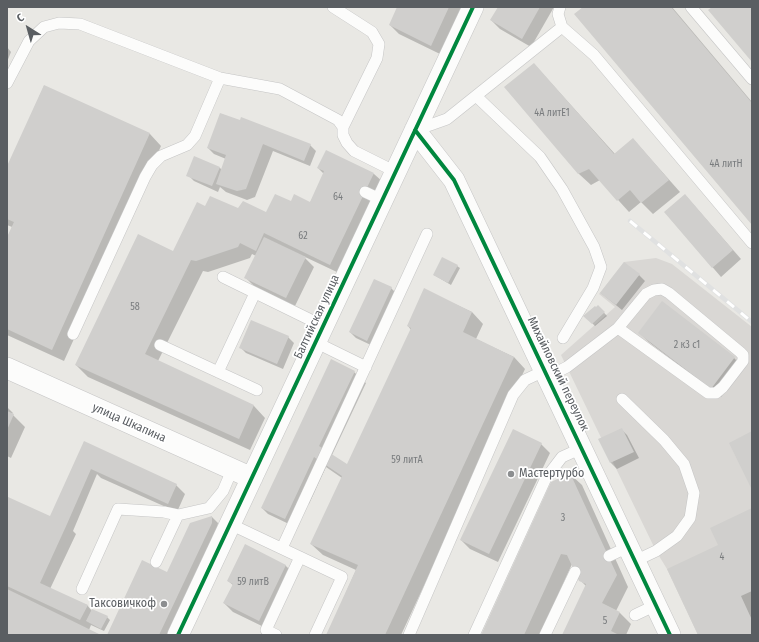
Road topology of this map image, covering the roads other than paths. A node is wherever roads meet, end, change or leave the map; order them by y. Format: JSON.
{"nodes":[{"id":1,"x":333,"y":7,"type":"edge"},
{"id":2,"x":473,"y":7,"type":"edge"},
{"id":3,"x":560,"y":7,"type":"edge"},
{"id":4,"x":691,"y":7,"type":"edge"},
{"id":5,"x":562,"y":27,"type":"junction"},
{"id":6,"x":220,"y":78,"type":"junction"},
{"id":7,"x":752,"y":79,"type":"edge"},
{"id":8,"x":7,"y":83,"type":"edge"},
{"id":9,"x":476,"y":96,"type":"junction"},
{"id":10,"x":343,"y":127,"type":"junction"},
{"id":11,"x":415,"y":130,"type":"junction"},
{"id":12,"x":396,"y":172,"type":"junction"},
{"id":13,"x":427,"y":234,"type":"dead end"},
{"id":14,"x":752,"y":243,"type":"edge"},
{"id":15,"x":223,"y":277,"type":"dead end"},
{"id":16,"x":255,"y":293,"type":"junction"},
{"id":17,"x":618,"y":328,"type":"junction"},
{"id":18,"x":73,"y":334,"type":"dead end"},
{"id":19,"x":319,"y":334,"type":"junction"},
{"id":20,"x":563,"y":338,"type":"dead end"},
{"id":21,"x":160,"y":345,"type":"dead end"},
{"id":22,"x":366,"y":367,"type":"junction"},
{"id":23,"x":7,"y":368,"type":"edge"},
{"id":24,"x":218,"y":372,"type":"junction"},
{"id":25,"x":546,"y":374,"type":"junction"},
{"id":26,"x":258,"y":390,"type":"dead end"},
{"id":27,"x":622,"y":399,"type":"dead end"},
{"id":28,"x":582,"y":448,"type":"junction"},
{"id":29,"x":232,"y":470,"type":"junction"},
{"id":30,"x":252,"y":478,"type":"junction"},
{"id":31,"x":178,"y":515,"type":"junction"},
{"id":32,"x":230,"y":524,"type":"junction"},
{"id":33,"x":282,"y":548,"type":"junction"},
{"id":34,"x":632,"y":554,"type":"junction"},
{"id":35,"x":608,"y":556,"type":"dead end"},
{"id":36,"x":300,"y":557,"type":"junction"},
{"id":37,"x":156,"y":562,"type":"dead end"},
{"id":38,"x":575,"y":572,"type":"dead end"},
{"id":39,"x":82,"y":589,"type":"dead end"},
{"id":40,"x":656,"y":605,"type":"junction"},
{"id":41,"x":635,"y":615,"type":"dead end"},
{"id":42,"x":178,"y":635,"type":"edge"},
{"id":43,"x":276,"y":635,"type":"edge"},
{"id":44,"x":315,"y":635,"type":"edge"},
{"id":45,"x":409,"y":635,"type":"edge"},
{"id":46,"x":474,"y":635,"type":"edge"},
{"id":47,"x":545,"y":635,"type":"edge"},
{"id":48,"x":670,"y":635,"type":"edge"}],
"edges":[{"from":1,"to":10,"type":"lane"},
{"from":2,"to":11,"type":"street","name":"Балтийская улица"},
{"from":3,"to":5,"type":"lane"},
{"from":4,"to":7,"type":"lane"},
{"from":5,"to":9,"type":"lane"},
{"from":5,"to":14,"type":"lane"},
{"from":6,"to":8,"type":"lane"},
{"from":6,"to":10,"type":"lane"},
{"from":6,"to":18,"type":"lane"},
{"from":9,"to":11,"type":"lane"},
{"from":9,"to":20,"type":"lane"},
{"from":10,"to":12,"type":"lane"},
{"from":11,"to":12,"type":"street","name":"Балтийская улица"},
{"from":11,"to":25,"type":"street","name":"Михайловский переулок"},
{"from":12,"to":19,"type":"street","name":"Балтийская улица"},
{"from":13,"to":22,"type":"lane"},
{"from":15,"to":16,"type":"lane"},
{"from":16,"to":19,"type":"lane"},
{"from":16,"to":24,"type":"lane"},
{"from":17,"to":17,"type":"lane"},
{"from":17,"to":25,"type":"lane"},
{"from":19,"to":22,"type":"lane"},
{"from":19,"to":30,"type":"street","name":"Балтийская улица"},
{"from":21,"to":24,"type":"lane"},
{"from":22,"to":33,"type":"lane"},
{"from":23,"to":29,"type":"street","name":"улица Шкапина"},
{"from":24,"to":26,"type":"lane"},
{"from":25,"to":28,"type":"street","name":"Михайловский переулок"},
{"from":25,"to":45,"type":"lane"},
{"from":27,"to":34,"type":"lane"},
{"from":28,"to":34,"type":"street","name":"Михайловский переулок"},
{"from":28,"to":46,"type":"lane"},
{"from":29,"to":30,"type":"street","name":"улица Шкапина"},
{"from":29,"to":31,"type":"lane"},
{"from":30,"to":32,"type":"street","name":"Балтийская улица"},
{"from":31,"to":37,"type":"lane"},
{"from":31,"to":39,"type":"lane"},
{"from":32,"to":33,"type":"lane"},
{"from":32,"to":42,"type":"street","name":"Балтийская улица"},
{"from":33,"to":36,"type":"lane"},
{"from":34,"to":35,"type":"lane"},
{"from":34,"to":40,"type":"street","name":"Михайловский переулок"},
{"from":36,"to":43,"type":"lane"},
{"from":36,"to":44,"type":"lane"},
{"from":38,"to":47,"type":"lane"},
{"from":40,"to":41,"type":"lane"},
{"from":40,"to":48,"type":"street","name":"Михайловский переулок"}]}
